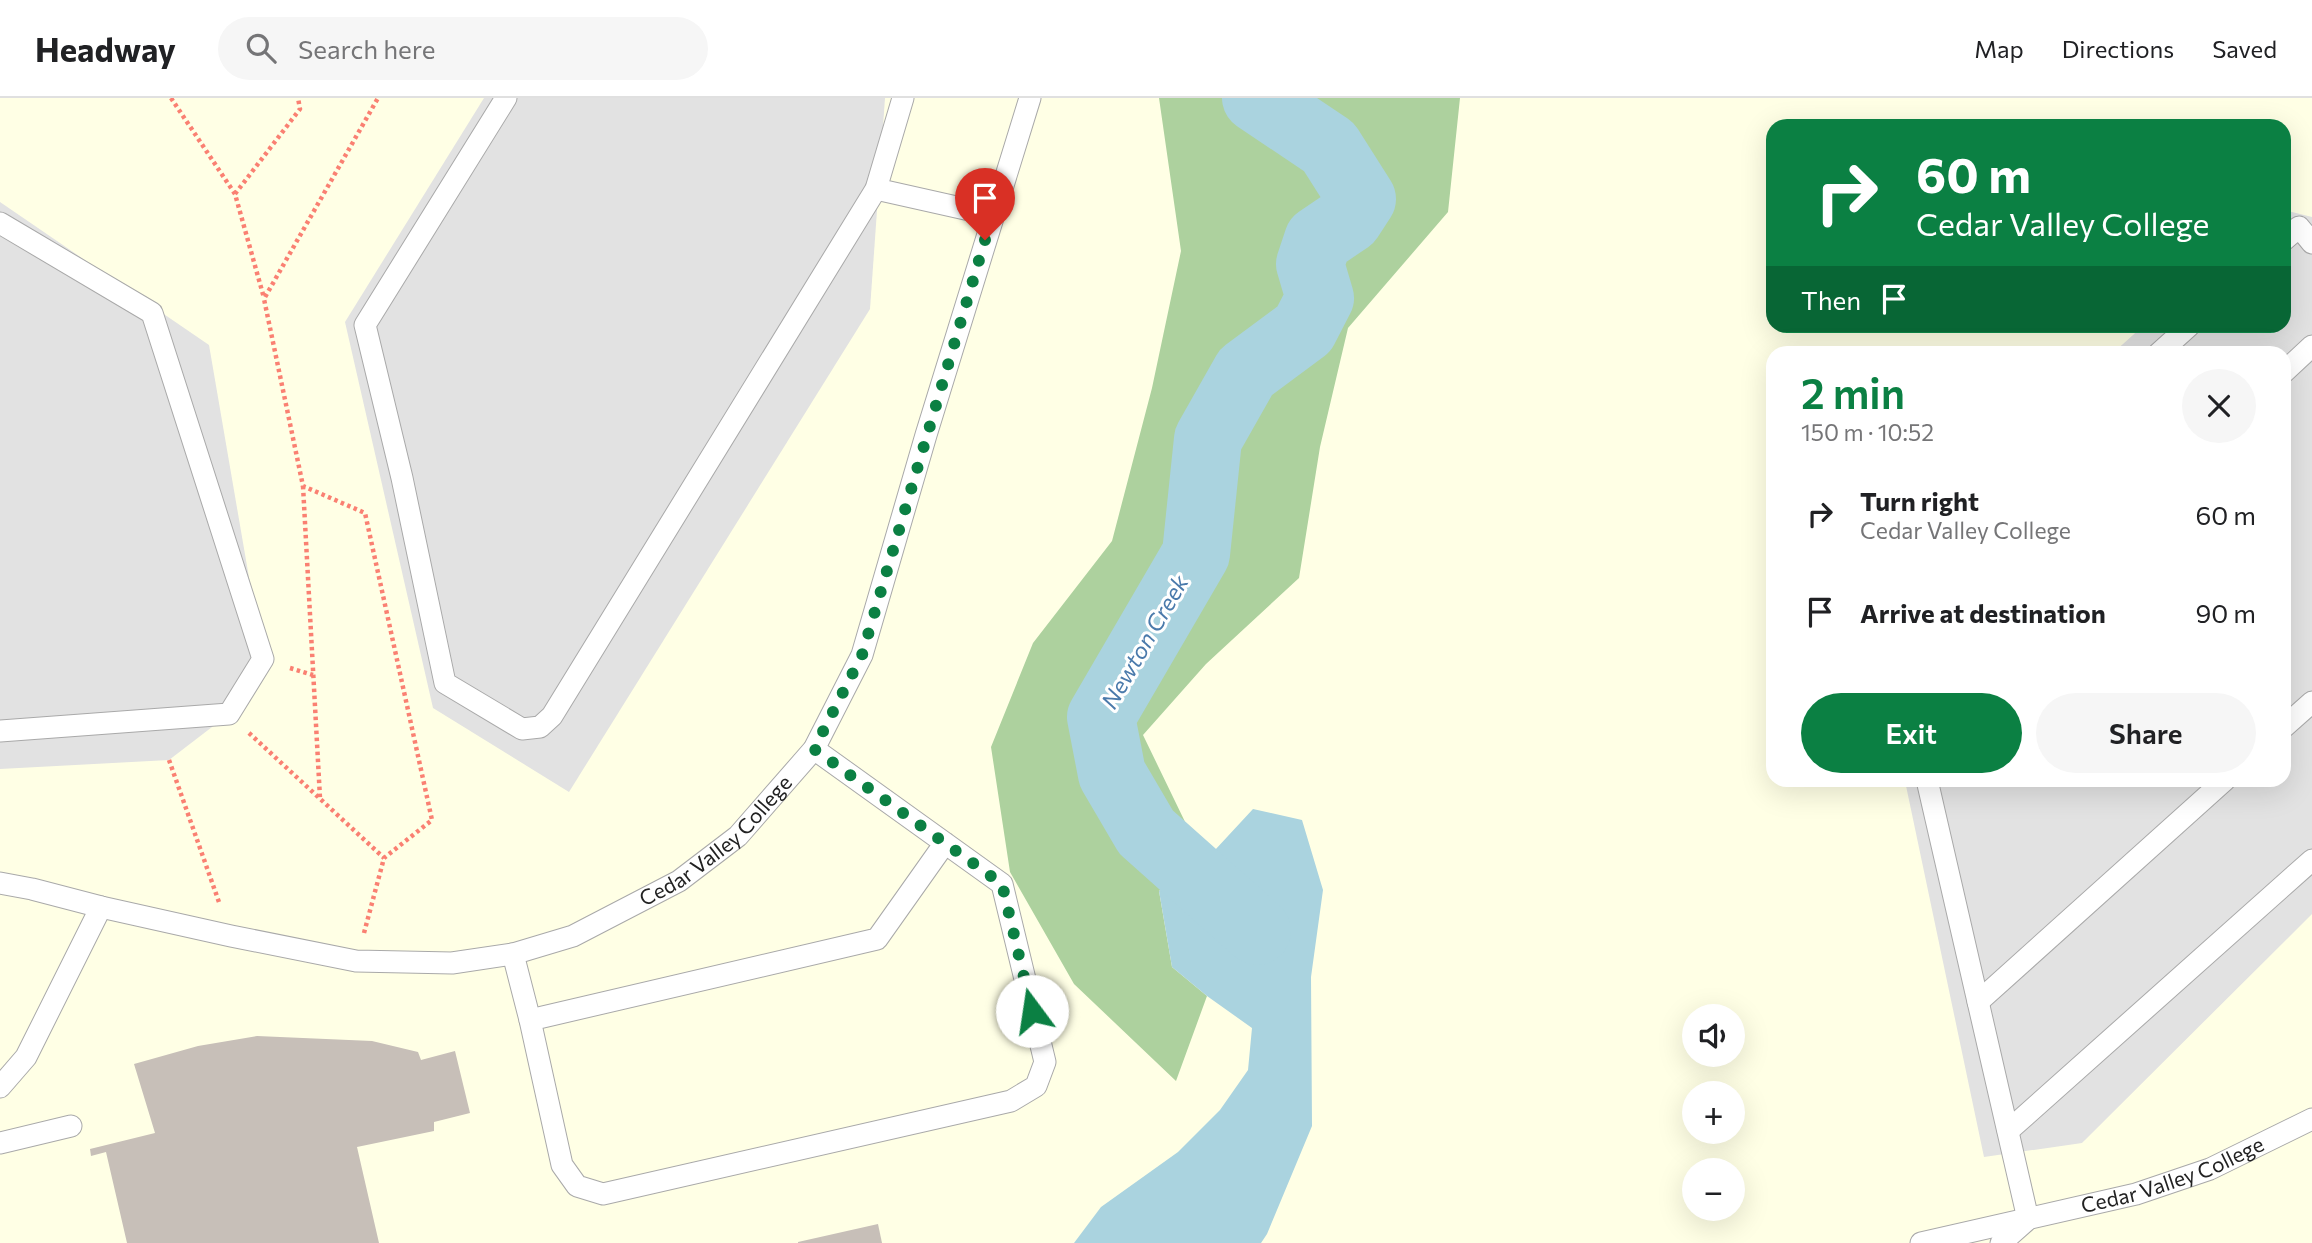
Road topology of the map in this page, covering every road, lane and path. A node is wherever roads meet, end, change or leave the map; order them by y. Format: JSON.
{"nodes":[{"id":1,"x":171,"y":98,"type":"edge"},
{"id":2,"x":298,"y":98,"type":"edge"},
{"id":3,"x":379,"y":98,"type":"edge"},
{"id":4,"x":506,"y":98,"type":"edge"},
{"id":5,"x":903,"y":98,"type":"edge"},
{"id":6,"x":1030,"y":98,"type":"edge"},
{"id":7,"x":876,"y":189,"type":"junction"},
{"id":8,"x":235,"y":194,"type":"junction"},
{"id":9,"x":992,"y":215,"type":"junction"},
{"id":10,"x":0,"y":223,"type":"edge"},
{"id":11,"x":2291,"y":234,"type":"edge"},
{"id":12,"x":2312,"y":243,"type":"edge"},
{"id":13,"x":264,"y":299,"type":"junction"},
{"id":14,"x":2181,"y":333,"type":"edge"},
{"id":15,"x":2167,"y":346,"type":"edge"},
{"id":16,"x":2312,"y":346,"type":"edge"},
{"id":17,"x":2291,"y":366,"type":"edge"},
{"id":18,"x":303,"y":486,"type":"junction"},
{"id":19,"x":2312,"y":702,"type":"edge"},
{"id":20,"x":229,"y":714,"type":"junction"},
{"id":21,"x":2291,"y":721,"type":"edge"},
{"id":22,"x":0,"y":731,"type":"edge"},
{"id":23,"x":814,"y":749,"type":"junction"},
{"id":24,"x":169,"y":760,"type":"dead end"},
{"id":25,"x":1929,"y":787,"type":"edge"},
{"id":26,"x":2217,"y":787,"type":"edge"},
{"id":27,"x":320,"y":798,"type":"junction"},
{"id":28,"x":945,"y":843,"type":"junction"},
{"id":29,"x":384,"y":858,"type":"junction"},
{"id":30,"x":2312,"y":860,"type":"edge"},
{"id":31,"x":0,"y":883,"type":"edge"},
{"id":32,"x":101,"y":907,"type":"junction"},
{"id":33,"x":231,"y":936,"type":"junction"},
{"id":34,"x":513,"y":954,"type":"junction"},
{"id":35,"x":356,"y":961,"type":"junction"},
{"id":36,"x":1978,"y":1002,"type":"junction"},
{"id":37,"x":530,"y":1020,"type":"junction"},
{"id":38,"x":0,"y":1087,"type":"edge"},
{"id":39,"x":2312,"y":1119,"type":"edge"},
{"id":40,"x":71,"y":1126,"type":"dead end"},
{"id":41,"x":2008,"y":1131,"type":"junction"},
{"id":42,"x":0,"y":1143,"type":"edge"},
{"id":43,"x":2028,"y":1219,"type":"junction"},
{"id":44,"x":1921,"y":1243,"type":"edge"},
{"id":45,"x":2001,"y":1243,"type":"edge"}],
"edges":[{"from":1,"to":8,"type":"path"},
{"from":2,"to":8,"type":"path"},
{"from":3,"to":13,"type":"path"},
{"from":4,"to":7,"type":"lane"},
{"from":5,"to":7,"type":"lane"},
{"from":6,"to":9,"type":"lane","name":"Cedar Valley College"},
{"from":7,"to":9,"type":"lane"},
{"from":8,"to":13,"type":"path"},
{"from":9,"to":23,"type":"lane","name":"Cedar Valley College"},
{"from":10,"to":20,"type":"lane"},
{"from":11,"to":12,"type":"lane"},
{"from":13,"to":18,"type":"path"},
{"from":14,"to":15,"type":"lane"},
{"from":16,"to":17,"type":"lane"},
{"from":18,"to":27,"type":"path"},
{"from":18,"to":29,"type":"path"},
{"from":19,"to":21,"type":"lane"},
{"from":20,"to":22,"type":"lane"},
{"from":20,"to":27,"type":"path"},
{"from":23,"to":28,"type":"lane"},
{"from":23,"to":34,"type":"lane","name":"Cedar Valley College"},
{"from":24,"to":33,"type":"path"},
{"from":25,"to":36,"type":"lane"},
{"from":26,"to":36,"type":"lane"},
{"from":27,"to":29,"type":"path"},
{"from":28,"to":37,"type":"lane"},
{"from":28,"to":37,"type":"lane"},
{"from":29,"to":35,"type":"path"},
{"from":30,"to":41,"type":"lane"},
{"from":31,"to":32,"type":"lane","name":"Cedar Valley College"},
{"from":32,"to":33,"type":"lane","name":"Cedar Valley College"},
{"from":32,"to":38,"type":"lane"},
{"from":33,"to":35,"type":"lane","name":"Cedar Valley College"},
{"from":34,"to":35,"type":"lane","name":"Cedar Valley College"},
{"from":34,"to":37,"type":"lane"},
{"from":36,"to":41,"type":"lane"},
{"from":39,"to":43,"type":"lane","name":"Cedar Valley College"},
{"from":40,"to":42,"type":"lane"},
{"from":41,"to":43,"type":"lane"},
{"from":43,"to":44,"type":"lane","name":"Cedar Valley College"},
{"from":43,"to":45,"type":"lane","name":"Cedar Valley College"}]}
